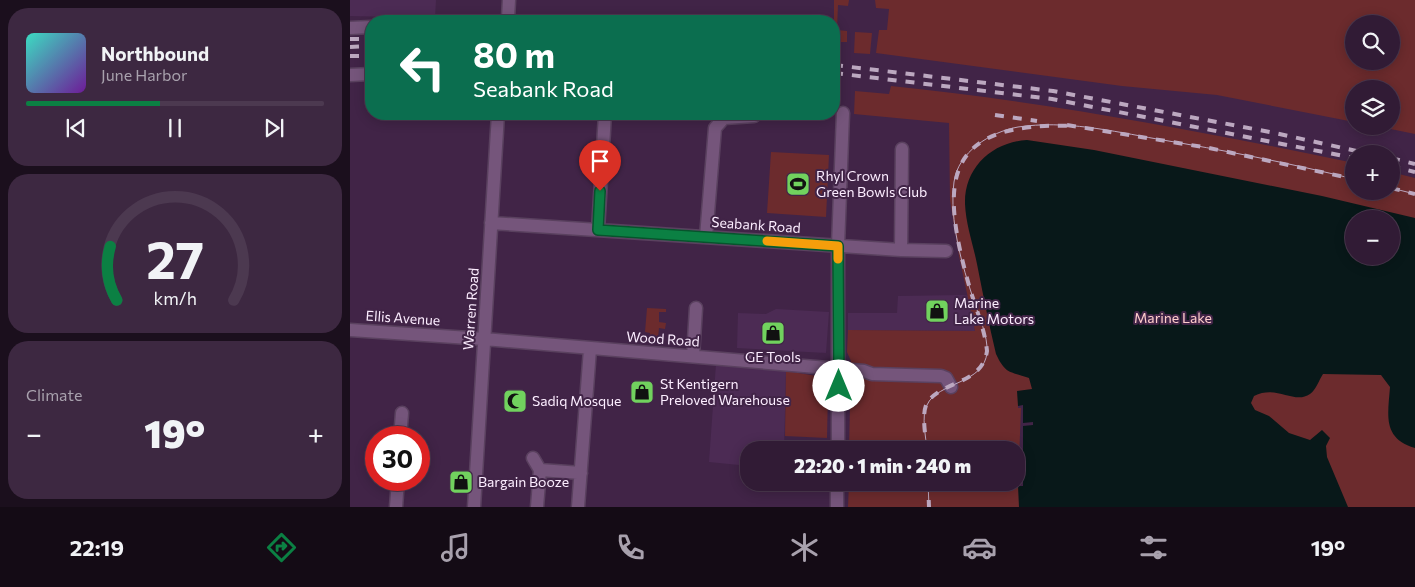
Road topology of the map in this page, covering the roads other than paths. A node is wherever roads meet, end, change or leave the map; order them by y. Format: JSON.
{"nodes":[{"id":1,"x":509,"y":0,"type":"edge"},
{"id":2,"x":508,"y":15,"type":"edge"},
{"id":3,"x":365,"y":27,"type":"edge"},
{"id":4,"x":350,"y":28,"type":"edge"},
{"id":5,"x":365,"y":74,"type":"edge"},
{"id":6,"x":350,"y":75,"type":"edge"},
{"id":7,"x":843,"y":112,"type":"dead end"},
{"id":8,"x":498,"y":120,"type":"edge"},
{"id":9,"x":606,"y":120,"type":"edge"},
{"id":10,"x":722,"y":120,"type":"edge"},
{"id":11,"x":902,"y":149,"type":"dead end"},
{"id":12,"x":492,"y":223,"type":"junction"},
{"id":13,"x":598,"y":230,"type":"junction"},
{"id":14,"x":706,"y":236,"type":"junction"},
{"id":15,"x":838,"y":246,"type":"junction"},
{"id":16,"x":901,"y":250,"type":"junction"},
{"id":17,"x":946,"y":252,"type":"dead end"},
{"id":18,"x":696,"y":308,"type":"dead end"},
{"id":19,"x":350,"y":330,"type":"edge"},
{"id":20,"x":484,"y":338,"type":"junction"},
{"id":21,"x":590,"y":349,"type":"junction"},
{"id":22,"x":693,"y":356,"type":"junction"},
{"id":23,"x":839,"y":370,"type":"junction"},
{"id":24,"x":951,"y":387,"type":"dead end"},
{"id":25,"x":402,"y":413,"type":"dead end"},
{"id":26,"x":401,"y":426,"type":"edge"},
{"id":27,"x":838,"y":441,"type":"edge"},
{"id":28,"x":533,"y":458,"type":"dead end"},
{"id":29,"x":540,"y":470,"type":"junction"},
{"id":30,"x":581,"y":473,"type":"junction"},
{"id":31,"x":397,"y":491,"type":"edge"},
{"id":32,"x":837,"y":491,"type":"edge"},
{"id":33,"x":396,"y":507,"type":"edge"},
{"id":34,"x":474,"y":507,"type":"edge"},
{"id":35,"x":537,"y":507,"type":"edge"},
{"id":36,"x":578,"y":507,"type":"edge"},
{"id":37,"x":837,"y":507,"type":"edge"}],
"edges":[{"from":1,"to":2,"type":"street"},
{"from":3,"to":4,"type":"street"},
{"from":5,"to":6,"type":"street"},
{"from":7,"to":15,"type":"street"},
{"from":8,"to":12,"type":"street","name":"Warren Road"},
{"from":9,"to":13,"type":"street"},
{"from":10,"to":14,"type":"street"},
{"from":11,"to":16,"type":"street"},
{"from":12,"to":13,"type":"street","name":"Seabank Road"},
{"from":12,"to":20,"type":"street","name":"Warren Road"},
{"from":13,"to":14,"type":"street","name":"Seabank Road"},
{"from":14,"to":15,"type":"street","name":"Seabank Road"},
{"from":15,"to":16,"type":"street","name":"Seabank Road"},
{"from":15,"to":23,"type":"street"},
{"from":16,"to":17,"type":"street","name":"Seabank Road"},
{"from":18,"to":22,"type":"street"},
{"from":19,"to":20,"type":"street","name":"Ellis Avenue"},
{"from":20,"to":21,"type":"street","name":"Wood Road"},
{"from":20,"to":34,"type":"street","name":"Warren Road"},
{"from":21,"to":22,"type":"street","name":"Wood Road"},
{"from":21,"to":30,"type":"street"},
{"from":22,"to":23,"type":"street","name":"Wood Road"},
{"from":23,"to":24,"type":"street","name":"Wood Road"},
{"from":23,"to":27,"type":"street"},
{"from":25,"to":26,"type":"street"},
{"from":28,"to":29,"type":"street"},
{"from":29,"to":30,"type":"street"},
{"from":29,"to":35,"type":"street"},
{"from":30,"to":36,"type":"street"},
{"from":31,"to":33,"type":"street"},
{"from":32,"to":37,"type":"street"}]}
